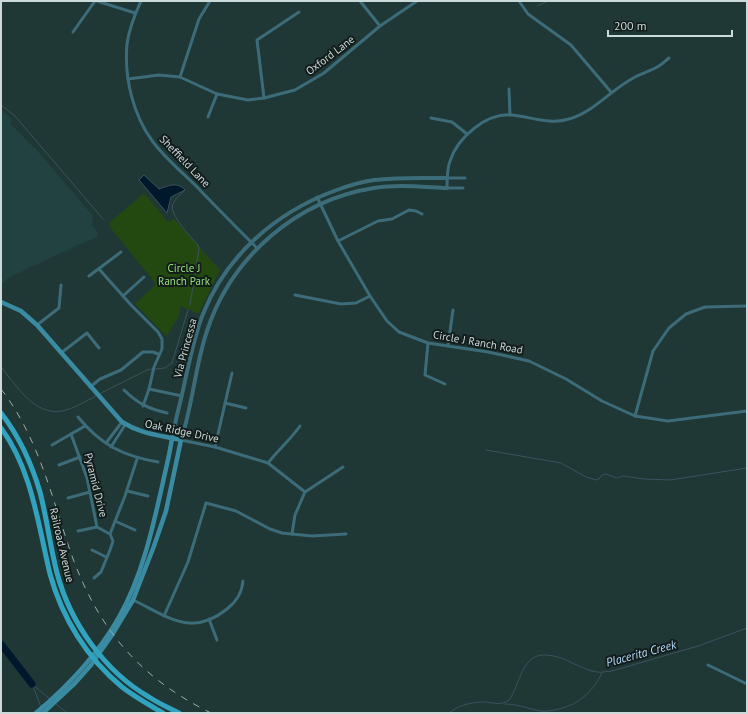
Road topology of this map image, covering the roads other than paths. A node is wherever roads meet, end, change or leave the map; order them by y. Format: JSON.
{"nodes":[{"id":1,"x":96,"y":1,"type":"edge"},
{"id":2,"x":141,"y":1,"type":"edge"},
{"id":3,"x":210,"y":1,"type":"edge"},
{"id":4,"x":360,"y":1,"type":"edge"},
{"id":5,"x":417,"y":1,"type":"edge"},
{"id":6,"x":519,"y":1,"type":"edge"},
{"id":7,"x":299,"y":12,"type":"dead end"},
{"id":8,"x":135,"y":13,"type":"junction"},
{"id":9,"x":380,"y":26,"type":"junction"},
{"id":10,"x":73,"y":32,"type":"dead end"},
{"id":11,"x":669,"y":58,"type":"dead end"},
{"id":12,"x":180,"y":78,"type":"junction"},
{"id":13,"x":128,"y":79,"type":"junction"},
{"id":14,"x":508,"y":89,"type":"dead end"},
{"id":15,"x":611,"y":92,"type":"junction"},
{"id":16,"x":217,"y":94,"type":"junction"},
{"id":17,"x":264,"y":98,"type":"junction"},
{"id":18,"x":510,"y":115,"type":"junction"},
{"id":19,"x":208,"y":118,"type":"dead end"},
{"id":20,"x":431,"y":118,"type":"dead end"},
{"id":21,"x":467,"y":134,"type":"junction"},
{"id":22,"x":447,"y":178,"type":"junction"},
{"id":23,"x":465,"y":178,"type":"dead end"},
{"id":24,"x":447,"y":188,"type":"junction"},
{"id":25,"x":463,"y":188,"type":"dead end"},
{"id":26,"x":317,"y":197,"type":"junction"},
{"id":27,"x":320,"y":204,"type":"junction"},
{"id":28,"x":422,"y":214,"type":"dead end"},
{"id":29,"x":338,"y":241,"type":"junction"},
{"id":30,"x":251,"y":242,"type":"junction"},
{"id":31,"x":258,"y":248,"type":"junction"},
{"id":32,"x":121,"y":252,"type":"dead end"},
{"id":33,"x":99,"y":269,"type":"junction"},
{"id":34,"x":89,"y":276,"type":"dead end"},
{"id":35,"x":144,"y":277,"type":"dead end"},
{"id":36,"x":60,"y":285,"type":"dead end"},
{"id":37,"x":295,"y":295,"type":"dead end"},
{"id":38,"x":123,"y":296,"type":"junction"},
{"id":39,"x":370,"y":296,"type":"junction"},
{"id":40,"x":1,"y":302,"type":"edge"},
{"id":41,"x":747,"y":306,"type":"edge"},
{"id":42,"x":453,"y":310,"type":"dead end"},
{"id":43,"x":37,"y":325,"type":"junction"},
{"id":44,"x":428,"y":343,"type":"junction"},
{"id":45,"x":448,"y":346,"type":"junction"},
{"id":46,"x":99,"y":348,"type":"dead end"},
{"id":47,"x":61,"y":353,"type":"junction"},
{"id":48,"x":158,"y":354,"type":"junction"},
{"id":49,"x":232,"y":373,"type":"dead end"},
{"id":50,"x":445,"y":384,"type":"dead end"},
{"id":51,"x":90,"y":387,"type":"junction"},
{"id":52,"x":149,"y":389,"type":"junction"},
{"id":53,"x":124,"y":390,"type":"dead end"},
{"id":54,"x":182,"y":396,"type":"junction"},
{"id":55,"x":225,"y":403,"type":"junction"},
{"id":56,"x":143,"y":406,"type":"junction"},
{"id":57,"x":246,"y":408,"type":"dead end"},
{"id":58,"x":747,"y":411,"type":"edge"},
{"id":59,"x":1,"y":413,"type":"edge"},
{"id":60,"x":167,"y":413,"type":"dead end"},
{"id":61,"x":635,"y":416,"type":"junction"},
{"id":62,"x":78,"y":417,"type":"dead end"},
{"id":63,"x":123,"y":423,"type":"junction"},
{"id":64,"x":85,"y":426,"type":"junction"},
{"id":65,"x":300,"y":426,"type":"dead end"},
{"id":66,"x":1,"y":428,"type":"edge"},
{"id":67,"x":71,"y":434,"type":"junction"},
{"id":68,"x":172,"y":438,"type":"junction"},
{"id":69,"x":181,"y":440,"type":"junction"},
{"id":70,"x":106,"y":443,"type":"junction"},
{"id":71,"x":52,"y":445,"type":"dead end"},
{"id":72,"x":111,"y":447,"type":"junction"},
{"id":73,"x":215,"y":447,"type":"junction"},
{"id":74,"x":80,"y":457,"type":"junction"},
{"id":75,"x":137,"y":459,"type":"junction"},
{"id":76,"x":158,"y":462,"type":"dead end"},
{"id":77,"x":268,"y":463,"type":"junction"},
{"id":78,"x":59,"y":465,"type":"dead end"},
{"id":79,"x":343,"y":467,"type":"dead end"},
{"id":80,"x":127,"y":491,"type":"junction"},
{"id":81,"x":90,"y":492,"type":"junction"},
{"id":82,"x":305,"y":492,"type":"junction"},
{"id":83,"x":148,"y":496,"type":"dead end"},
{"id":84,"x":68,"y":498,"type":"dead end"},
{"id":85,"x":115,"y":521,"type":"junction"},
{"id":86,"x":97,"y":527,"type":"junction"},
{"id":87,"x":135,"y":530,"type":"dead end"},
{"id":88,"x":78,"y":531,"type":"dead end"},
{"id":89,"x":110,"y":534,"type":"junction"},
{"id":90,"x":292,"y":534,"type":"junction"},
{"id":91,"x":346,"y":534,"type":"dead end"},
{"id":92,"x":92,"y":550,"type":"dead end"},
{"id":93,"x":106,"y":557,"type":"junction"},
{"id":94,"x":94,"y":578,"type":"dead end"},
{"id":95,"x":243,"y":581,"type":"dead end"},
{"id":96,"x":133,"y":600,"type":"junction"},
{"id":97,"x":164,"y":616,"type":"junction"},
{"id":98,"x":210,"y":619,"type":"junction"},
{"id":99,"x":120,"y":620,"type":"junction"},
{"id":100,"x":217,"y":640,"type":"dead end"},
{"id":101,"x":708,"y":665,"type":"dead end"},
{"id":102,"x":747,"y":684,"type":"edge"},
{"id":103,"x":36,"y":713,"type":"edge"},
{"id":104,"x":43,"y":713,"type":"edge"},
{"id":105,"x":163,"y":713,"type":"edge"},
{"id":106,"x":178,"y":713,"type":"edge"}],
"edges":[{"from":1,"to":8,"type":"street"},
{"from":1,"to":10,"type":"street"},
{"from":2,"to":8,"type":"street","name":"Sheffield Lane"},
{"from":3,"to":12,"type":"street"},
{"from":4,"to":9,"type":"street"},
{"from":5,"to":9,"type":"street","name":"Oxford Lane"},
{"from":6,"to":15,"type":"street"},
{"from":7,"to":17,"type":"street"},
{"from":8,"to":13,"type":"street","name":"Sheffield Lane"},
{"from":9,"to":17,"type":"street","name":"Oxford Lane"},
{"from":11,"to":15,"type":"street"},
{"from":12,"to":13,"type":"street","name":"Oxford Lane"},
{"from":12,"to":16,"type":"street","name":"Oxford Lane"},
{"from":13,"to":30,"type":"street","name":"Sheffield Lane"},
{"from":14,"to":18,"type":"street"},
{"from":15,"to":18,"type":"street"},
{"from":16,"to":17,"type":"street","name":"Oxford Lane"},
{"from":16,"to":19,"type":"street"},
{"from":18,"to":21,"type":"street"},
{"from":20,"to":21,"type":"street"},
{"from":21,"to":22,"type":"street"},
{"from":22,"to":23,"type":"street","name":"Via Princessa"},
{"from":22,"to":24,"type":"street"},
{"from":22,"to":26,"type":"street","name":"Via Princessa"},
{"from":24,"to":25,"type":"street","name":"Via Princessa"},
{"from":24,"to":27,"type":"street","name":"Via Princessa"},
{"from":26,"to":27,"type":"street","name":"Circle J Ranch Road"},
{"from":26,"to":30,"type":"street","name":"Via Princessa"},
{"from":27,"to":29,"type":"street","name":"Circle J Ranch Road"},
{"from":27,"to":31,"type":"street","name":"Via Princessa"},
{"from":28,"to":29,"type":"street"},
{"from":29,"to":39,"type":"street","name":"Circle J Ranch Road"},
{"from":30,"to":31,"type":"street","name":"Sheffield Lane"},
{"from":30,"to":54,"type":"street","name":"Via Princessa"},
{"from":31,"to":69,"type":"street","name":"Via Princessa"},
{"from":32,"to":33,"type":"street"},
{"from":33,"to":34,"type":"street"},
{"from":33,"to":38,"type":"street"},
{"from":35,"to":38,"type":"street"},
{"from":36,"to":43,"type":"street"},
{"from":37,"to":39,"type":"street"},
{"from":38,"to":48,"type":"street"},
{"from":39,"to":44,"type":"street","name":"Circle J Ranch Road"},
{"from":40,"to":43,"type":"main road","name":"Oak Ridge Drive"},
{"from":41,"to":61,"type":"street"},
{"from":42,"to":45,"type":"street"},
{"from":43,"to":47,"type":"main road","name":"Oak Ridge Drive"},
{"from":44,"to":45,"type":"street","name":"Circle J Ranch Road"},
{"from":44,"to":50,"type":"street"},
{"from":45,"to":61,"type":"street","name":"Circle J Ranch Road"},
{"from":46,"to":47,"type":"street"},
{"from":47,"to":51,"type":"main road","name":"Oak Ridge Drive"},
{"from":48,"to":51,"type":"street"},
{"from":48,"to":52,"type":"street"},
{"from":49,"to":55,"type":"street"},
{"from":51,"to":63,"type":"main road","name":"Oak Ridge Drive"},
{"from":52,"to":54,"type":"street"},
{"from":52,"to":56,"type":"street"},
{"from":53,"to":56,"type":"street"},
{"from":54,"to":68,"type":"street","name":"Via Princessa"},
{"from":55,"to":57,"type":"street"},
{"from":55,"to":73,"type":"street"},
{"from":56,"to":60,"type":"street"},
{"from":58,"to":61,"type":"street","name":"Circle J Ranch Road"},
{"from":59,"to":106,"type":"main road","name":"Railroad Avenue"},
{"from":62,"to":64,"type":"street"},
{"from":63,"to":68,"type":"main road","name":"Oak Ridge Drive"},
{"from":63,"to":70,"type":"street"},
{"from":63,"to":72,"type":"street"},
{"from":64,"to":67,"type":"street"},
{"from":64,"to":70,"type":"street"},
{"from":65,"to":77,"type":"street"},
{"from":66,"to":105,"type":"main road","name":"Railroad Avenue"},
{"from":67,"to":71,"type":"street"},
{"from":67,"to":74,"type":"street","name":"Pyramid Drive"},
{"from":68,"to":69,"type":"main road","name":"Oak Ridge Drive"},
{"from":68,"to":99,"type":"main road","name":"Via Princessa"},
{"from":69,"to":73,"type":"street","name":"Oak Ridge Drive"},
{"from":69,"to":96,"type":"main road","name":"Via Princessa"},
{"from":70,"to":72,"type":"street"},
{"from":72,"to":75,"type":"street"},
{"from":73,"to":77,"type":"street","name":"Oak Ridge Drive"},
{"from":74,"to":78,"type":"street"},
{"from":74,"to":81,"type":"street","name":"Pyramid Drive"},
{"from":75,"to":76,"type":"street"},
{"from":75,"to":80,"type":"street"},
{"from":77,"to":82,"type":"street","name":"Oak Ridge Drive"},
{"from":79,"to":82,"type":"street"},
{"from":80,"to":83,"type":"street"},
{"from":80,"to":85,"type":"street"},
{"from":81,"to":84,"type":"street"},
{"from":81,"to":86,"type":"street","name":"Pyramid Drive"},
{"from":82,"to":90,"type":"street"},
{"from":85,"to":87,"type":"street"},
{"from":85,"to":89,"type":"street"},
{"from":86,"to":88,"type":"street"},
{"from":86,"to":89,"type":"street","name":"Pyramid Drive"},
{"from":89,"to":93,"type":"street"},
{"from":90,"to":91,"type":"street"},
{"from":90,"to":97,"type":"street"},
{"from":92,"to":93,"type":"street"},
{"from":93,"to":94,"type":"street"},
{"from":95,"to":98,"type":"street"},
{"from":96,"to":97,"type":"street"},
{"from":96,"to":99,"type":"main road","name":"Via Princessa"},
{"from":97,"to":98,"type":"street"},
{"from":98,"to":100,"type":"street"},
{"from":99,"to":103,"type":"main road"},
{"from":99,"to":104,"type":"main road"},
{"from":101,"to":102,"type":"street"}]}
